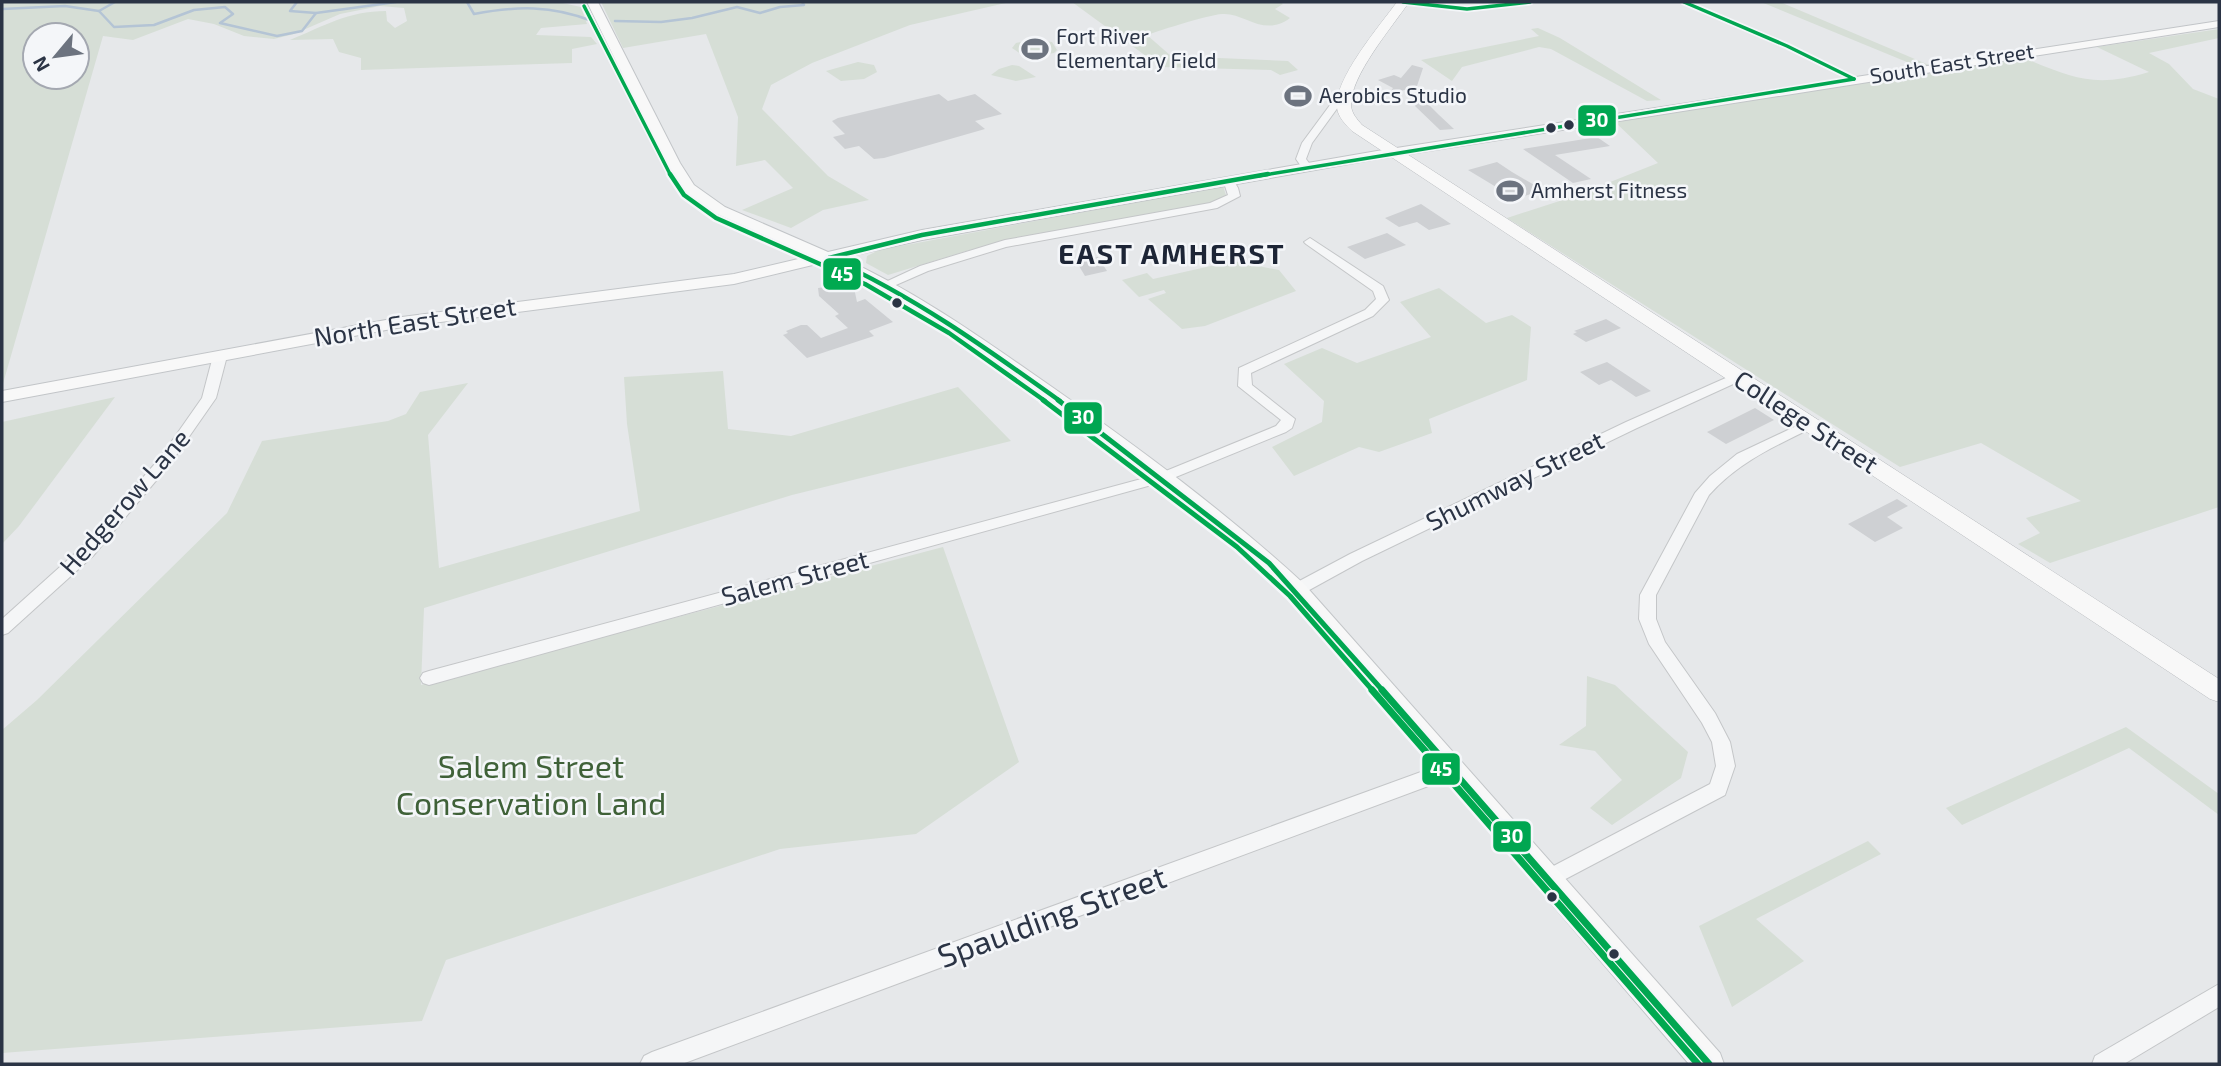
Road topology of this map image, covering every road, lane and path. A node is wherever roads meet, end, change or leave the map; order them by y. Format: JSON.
{"nodes":[{"id":1,"x":592,"y":2,"type":"edge"},
{"id":2,"x":1403,"y":2,"type":"edge"},
{"id":3,"x":2219,"y":24,"type":"edge"},
{"id":4,"x":1347,"y":88,"type":"junction"},
{"id":5,"x":1392,"y":152,"type":"junction"},
{"id":6,"x":1307,"y":167,"type":"junction"},
{"id":7,"x":1228,"y":180,"type":"junction"},
{"id":8,"x":1310,"y":242,"type":"dead end"},
{"id":9,"x":829,"y":258,"type":"junction"},
{"id":10,"x":885,"y":285,"type":"junction"},
{"id":11,"x":220,"y":356,"type":"junction"},
{"id":12,"x":1737,"y":377,"type":"junction"},
{"id":13,"x":2,"y":397,"type":"edge"},
{"id":14,"x":1809,"y":424,"type":"junction"},
{"id":15,"x":1161,"y":478,"type":"junction"},
{"id":16,"x":1296,"y":590,"type":"junction"},
{"id":17,"x":2,"y":629,"type":"edge"},
{"id":18,"x":429,"y":678,"type":"dead end"},
{"id":19,"x":2219,"y":692,"type":"edge"},
{"id":20,"x":1451,"y":769,"type":"junction"},
{"id":21,"x":1549,"y":878,"type":"junction"},
{"id":22,"x":2219,"y":995,"type":"edge"},
{"id":23,"x":652,"y":1064,"type":"edge"},
{"id":24,"x":1709,"y":1064,"type":"edge"},
{"id":25,"x":2103,"y":1064,"type":"edge"}],
"edges":[{"from":1,"to":9,"type":"main road"},
{"from":2,"to":4,"type":"highway"},
{"from":3,"to":5,"type":"main road","name":"South East Street"},
{"from":4,"to":5,"type":"highway","name":"College Street"},
{"from":4,"to":6,"type":"street"},
{"from":5,"to":6,"type":"main road","name":"South East Street"},
{"from":5,"to":12,"type":"highway","name":"College Street"},
{"from":6,"to":7,"type":"main road","name":"South East Street"},
{"from":7,"to":9,"type":"main road","name":"South East Street"},
{"from":7,"to":10,"type":"street"},
{"from":8,"to":15,"type":"street","name":"Salem Street"},
{"from":9,"to":10,"type":"main road"},
{"from":9,"to":11,"type":"main road","name":"North East Street"},
{"from":10,"to":15,"type":"main road"},
{"from":11,"to":13,"type":"main road","name":"North East Street"},
{"from":11,"to":17,"type":"street","name":"Hedgerow Lane"},
{"from":12,"to":14,"type":"highway","name":"College Street"},
{"from":12,"to":16,"type":"street","name":"Shumway Street"},
{"from":14,"to":19,"type":"highway","name":"College Street"},
{"from":14,"to":21,"type":"street"},
{"from":15,"to":16,"type":"main road"},
{"from":15,"to":18,"type":"street","name":"Salem Street"},
{"from":16,"to":20,"type":"main road"},
{"from":20,"to":21,"type":"main road"},
{"from":20,"to":23,"type":"street","name":"Spaulding Street"},
{"from":21,"to":24,"type":"main road"},
{"from":22,"to":25,"type":"street"}]}
